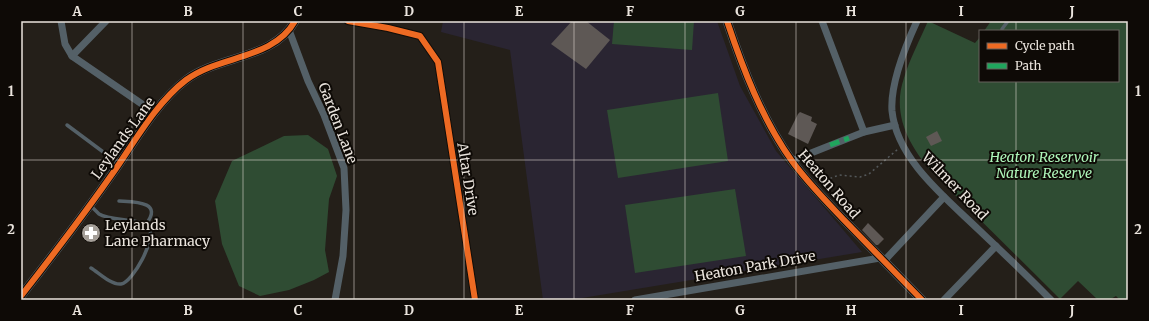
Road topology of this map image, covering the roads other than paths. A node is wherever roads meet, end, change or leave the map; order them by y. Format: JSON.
{"nodes":[{"id":1,"x":61,"y":21,"type":"edge"},
{"id":2,"x":106,"y":21,"type":"edge"},
{"id":3,"x":295,"y":21,"type":"edge"},
{"id":4,"x":348,"y":21,"type":"edge"},
{"id":5,"x":727,"y":21,"type":"edge"},
{"id":6,"x":822,"y":21,"type":"edge"},
{"id":7,"x":918,"y":21,"type":"edge"},
{"id":8,"x":1008,"y":21,"type":"edge"},
{"id":9,"x":1002,"y":29,"type":"dead end"},
{"id":10,"x":289,"y":30,"type":"junction"},
{"id":11,"x":72,"y":56,"type":"junction"},
{"id":12,"x":155,"y":113,"type":"junction"},
{"id":13,"x":67,"y":125,"type":"dead end"},
{"id":14,"x":895,"y":125,"type":"junction"},
{"id":15,"x":864,"y":132,"type":"junction"},
{"id":16,"x":792,"y":161,"type":"junction"},
{"id":17,"x":119,"y":163,"type":"junction"},
{"id":18,"x":944,"y":197,"type":"junction"},
{"id":19,"x":119,"y":201,"type":"dead end"},
{"id":20,"x":90,"y":204,"type":"junction"},
{"id":21,"x":146,"y":224,"type":"junction"},
{"id":22,"x":996,"y":246,"type":"junction"},
{"id":23,"x":882,"y":259,"type":"junction"},
{"id":24,"x":91,"y":268,"type":"dead end"},
{"id":25,"x":21,"y":296,"type":"edge"},
{"id":26,"x":335,"y":300,"type":"edge"},
{"id":27,"x":475,"y":300,"type":"edge"},
{"id":28,"x":635,"y":300,"type":"edge"},
{"id":29,"x":922,"y":300,"type":"edge"},
{"id":30,"x":944,"y":300,"type":"edge"},
{"id":31,"x":1051,"y":300,"type":"edge"}],
"edges":[{"from":1,"to":11,"type":"street"},
{"from":2,"to":11,"type":"street"},
{"from":3,"to":10,"type":"street","name":"Leylands Lane"},
{"from":4,"to":27,"type":"street","name":"Altar Drive"},
{"from":5,"to":16,"type":"street","name":"Heaton Road"},
{"from":6,"to":15,"type":"street"},
{"from":7,"to":14,"type":"street","name":"Wilmer Road"},
{"from":8,"to":9,"type":"lane"},
{"from":10,"to":12,"type":"street","name":"Leylands Lane"},
{"from":10,"to":26,"type":"street","name":"Garden Lane"},
{"from":11,"to":12,"type":"street"},
{"from":12,"to":17,"type":"street","name":"Leylands Lane"},
{"from":13,"to":17,"type":"lane"},
{"from":14,"to":15,"type":"street"},
{"from":14,"to":18,"type":"street","name":"Wilmer Road"},
{"from":15,"to":16,"type":"street"},
{"from":16,"to":23,"type":"street","name":"Heaton Road"},
{"from":17,"to":20,"type":"street","name":"Leylands Lane"},
{"from":18,"to":22,"type":"street","name":"Wilmer Road"},
{"from":18,"to":23,"type":"street"},
{"from":19,"to":21,"type":"lane"},
{"from":20,"to":21,"type":"lane"},
{"from":20,"to":25,"type":"street","name":"Leylands Lane"},
{"from":21,"to":24,"type":"lane"},
{"from":22,"to":30,"type":"street"},
{"from":22,"to":31,"type":"street","name":"Wilmer Road"},
{"from":23,"to":28,"type":"street","name":"Heaton Park Drive"},
{"from":23,"to":29,"type":"street","name":"Heaton Road"}]}
